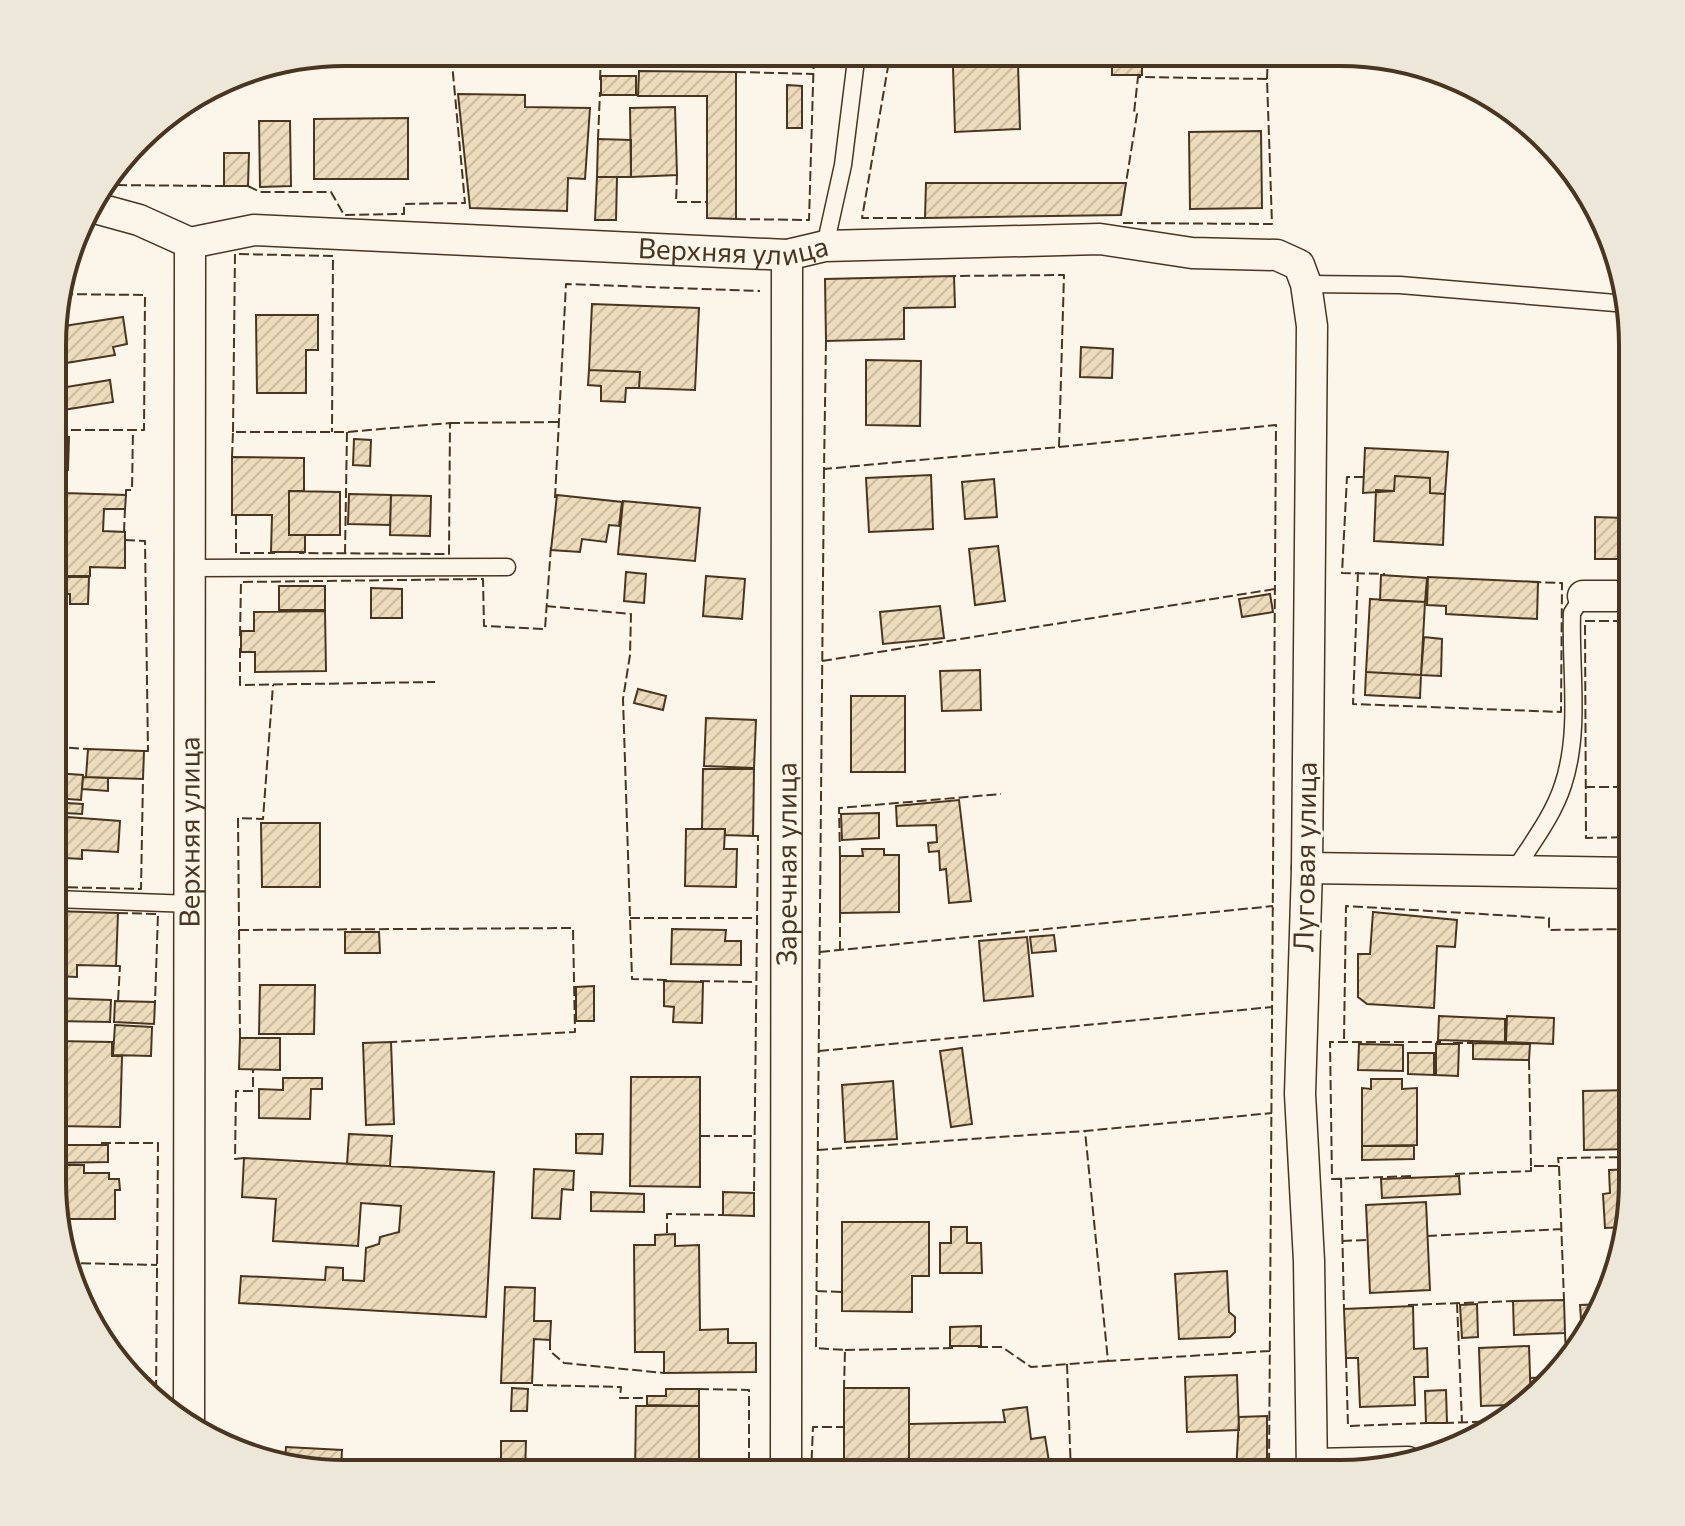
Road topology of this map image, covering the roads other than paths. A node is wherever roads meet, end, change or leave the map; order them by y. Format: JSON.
{"nodes":[{"id":1,"x":855,"y":67,"type":"edge"},
{"id":2,"x":101,"y":210,"type":"edge"},
{"id":3,"x":190,"y":243,"type":"junction"},
{"id":4,"x":825,"y":246,"type":"junction"},
{"id":5,"x":787,"y":255,"type":"junction"},
{"id":6,"x":1306,"y":284,"type":"junction"},
{"id":7,"x":1615,"y":303,"type":"edge"},
{"id":8,"x":507,"y":567,"type":"dead end"},
{"id":9,"x":192,"y":568,"type":"junction"},
{"id":10,"x":1583,"y":596,"type":"joint"},
{"id":11,"x":1618,"y":596,"type":"edge"},
{"id":12,"x":1307,"y":868,"type":"junction"},
{"id":13,"x":1514,"y":871,"type":"junction"},
{"id":14,"x":1619,"y":873,"type":"edge"},
{"id":15,"x":67,"y":899,"type":"edge"},
{"id":16,"x":192,"y":904,"type":"junction"},
{"id":17,"x":189,"y":1412,"type":"edge"},
{"id":18,"x":1312,"y":1459,"type":"edge"},
{"id":19,"x":786,"y":1460,"type":"edge"}],
"edges":[{"from":1,"to":4,"type":"lane"},
{"from":2,"to":3,"type":"street"},
{"from":3,"to":5,"type":"street","name":"Верхняя улица"},
{"from":3,"to":9,"type":"street","name":"Верхняя улица"},
{"from":4,"to":5,"type":"street","name":"Верхняя улица"},
{"from":4,"to":6,"type":"street","name":"Верхняя улица"},
{"from":5,"to":19,"type":"street","name":"Заречная улица"},
{"from":6,"to":7,"type":"lane"},
{"from":6,"to":12,"type":"street","name":"Луговая улица"},
{"from":8,"to":9,"type":"lane"},
{"from":9,"to":16,"type":"street","name":"Верхняя улица"},
{"from":10,"to":11,"type":"street"},
{"from":10,"to":13,"type":"lane"},
{"from":12,"to":13,"type":"street"},
{"from":12,"to":18,"type":"street","name":"Луговая улица"},
{"from":13,"to":14,"type":"street"},
{"from":15,"to":16,"type":"lane"},
{"from":16,"to":17,"type":"street","name":"Верхняя улица"}]}
